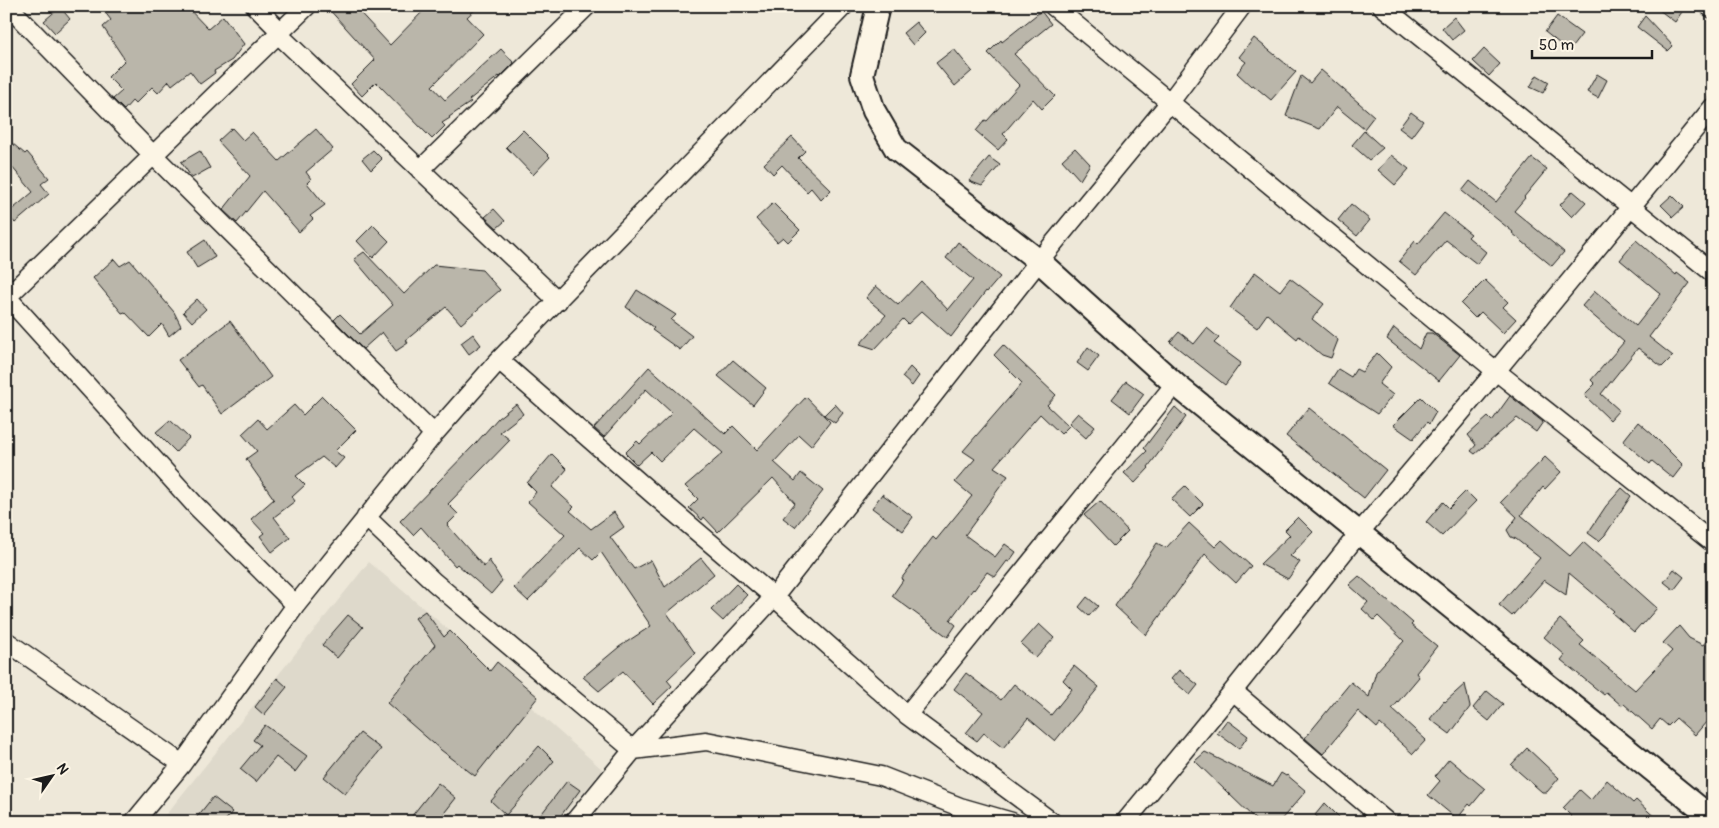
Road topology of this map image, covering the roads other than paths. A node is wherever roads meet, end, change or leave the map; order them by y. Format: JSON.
{"nodes":[{"id":1,"x":8,"y":6,"type":"edge"},
{"id":2,"x":255,"y":6,"type":"edge"},
{"id":3,"x":307,"y":6,"type":"edge"},
{"id":4,"x":587,"y":6,"type":"edge"},
{"id":5,"x":844,"y":6,"type":"edge"},
{"id":6,"x":878,"y":6,"type":"edge"},
{"id":7,"x":1053,"y":6,"type":"edge"},
{"id":8,"x":1242,"y":6,"type":"edge"},
{"id":9,"x":1382,"y":6,"type":"edge"},
{"id":10,"x":1709,"y":6,"type":"edge"},
{"id":11,"x":1713,"y":9,"type":"edge"},
{"id":12,"x":278,"y":34,"type":"junction"},
{"id":13,"x":1170,"y":102,"type":"junction"},
{"id":14,"x":1713,"y":107,"type":"edge"},
{"id":15,"x":154,"y":156,"type":"junction"},
{"id":16,"x":420,"y":170,"type":"junction"},
{"id":17,"x":1631,"y":207,"type":"junction"},
{"id":18,"x":1039,"y":261,"type":"junction"},
{"id":19,"x":1713,"y":272,"type":"edge"},
{"id":20,"x":6,"y":297,"type":"edge"},
{"id":21,"x":558,"y":301,"type":"junction"},
{"id":22,"x":499,"y":360,"type":"junction"},
{"id":23,"x":1496,"y":372,"type":"junction"},
{"id":24,"x":1175,"y":384,"type":"junction"},
{"id":25,"x":434,"y":434,"type":"junction"},
{"id":26,"x":366,"y":517,"type":"junction"},
{"id":27,"x":1359,"y":533,"type":"junction"},
{"id":28,"x":1713,"y":543,"type":"edge"},
{"id":29,"x":774,"y":597,"type":"junction"},
{"id":30,"x":296,"y":605,"type":"junction"},
{"id":31,"x":6,"y":641,"type":"edge"},
{"id":32,"x":1233,"y":691,"type":"junction"},
{"id":33,"x":907,"y":715,"type":"junction"},
{"id":34,"x":633,"y":750,"type":"junction"},
{"id":35,"x":182,"y":764,"type":"junction"},
{"id":36,"x":1713,"y":820,"type":"edge"},
{"id":37,"x":134,"y":822,"type":"edge"},
{"id":38,"x":574,"y":822,"type":"edge"},
{"id":39,"x":1012,"y":822,"type":"edge"},
{"id":40,"x":1052,"y":822,"type":"edge"},
{"id":41,"x":1125,"y":822,"type":"edge"},
{"id":42,"x":1387,"y":822,"type":"edge"}],
"edges":[{"from":1,"to":15,"type":"street"},
{"from":2,"to":12,"type":"street"},
{"from":3,"to":12,"type":"street"},
{"from":4,"to":16,"type":"street"},
{"from":5,"to":21,"type":"street"},
{"from":6,"to":18,"type":"street"},
{"from":7,"to":13,"type":"street"},
{"from":8,"to":13,"type":"street"},
{"from":9,"to":17,"type":"street"},
{"from":10,"to":11,"type":"street"},
{"from":12,"to":15,"type":"street"},
{"from":12,"to":16,"type":"street"},
{"from":13,"to":18,"type":"street"},
{"from":13,"to":23,"type":"street"},
{"from":14,"to":17,"type":"street"},
{"from":15,"to":20,"type":"street"},
{"from":15,"to":25,"type":"street"},
{"from":16,"to":21,"type":"street"},
{"from":17,"to":19,"type":"street"},
{"from":17,"to":23,"type":"street"},
{"from":18,"to":24,"type":"street"},
{"from":18,"to":29,"type":"street"},
{"from":20,"to":30,"type":"street"},
{"from":21,"to":22,"type":"street"},
{"from":22,"to":25,"type":"street"},
{"from":22,"to":29,"type":"street"},
{"from":23,"to":27,"type":"street"},
{"from":23,"to":28,"type":"street"},
{"from":24,"to":27,"type":"street"},
{"from":24,"to":33,"type":"street"},
{"from":25,"to":26,"type":"street"},
{"from":26,"to":30,"type":"street"},
{"from":26,"to":34,"type":"street"},
{"from":27,"to":32,"type":"street"},
{"from":27,"to":36,"type":"street"},
{"from":29,"to":33,"type":"street"},
{"from":29,"to":34,"type":"street"},
{"from":30,"to":35,"type":"street"},
{"from":31,"to":35,"type":"street"},
{"from":32,"to":41,"type":"street"},
{"from":32,"to":42,"type":"street"},
{"from":33,"to":40,"type":"street"},
{"from":34,"to":38,"type":"street"},
{"from":34,"to":39,"type":"street"},
{"from":35,"to":37,"type":"street"}]}
